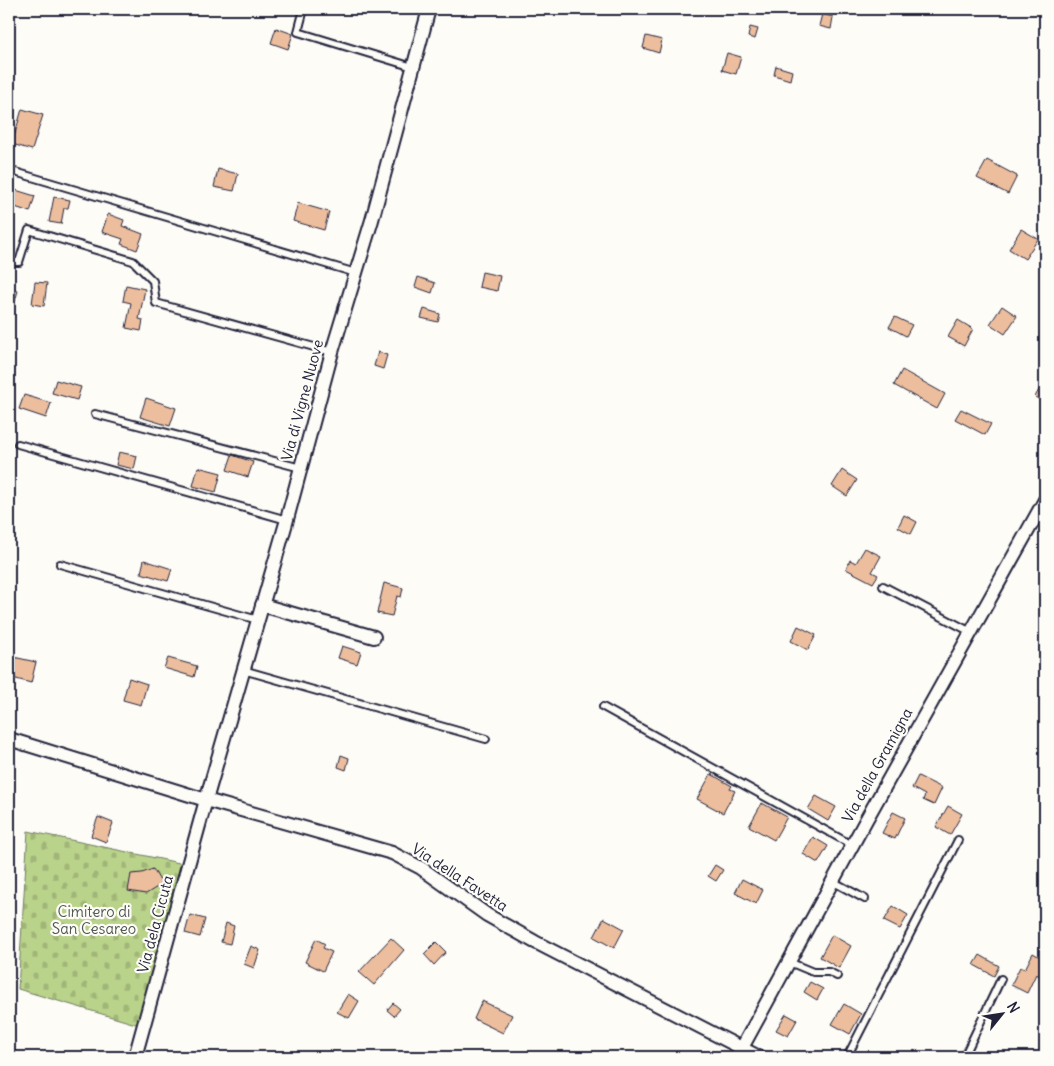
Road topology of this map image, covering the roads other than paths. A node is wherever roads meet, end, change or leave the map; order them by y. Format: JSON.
{"nodes":[{"id":1,"x":304,"y":9,"type":"edge"},
{"id":2,"x":429,"y":9,"type":"edge"},
{"id":3,"x":413,"y":67,"type":"junction"},
{"id":4,"x":16,"y":172,"type":"dead end"},
{"id":5,"x":9,"y":262,"type":"edge"},
{"id":6,"x":356,"y":273,"type":"junction"},
{"id":7,"x":332,"y":352,"type":"junction"},
{"id":8,"x":95,"y":414,"type":"dead end"},
{"id":9,"x":18,"y":444,"type":"dead end"},
{"id":10,"x":301,"y":468,"type":"junction"},
{"id":11,"x":1045,"y":500,"type":"edge"},
{"id":12,"x":287,"y":520,"type":"junction"},
{"id":13,"x":60,"y":564,"type":"dead end"},
{"id":14,"x":883,"y":586,"type":"dead end"},
{"id":15,"x":262,"y":606,"type":"junction"},
{"id":16,"x":258,"y":620,"type":"junction"},
{"id":17,"x":971,"y":632,"type":"junction"},
{"id":18,"x":374,"y":637,"type":"dead end"},
{"id":19,"x":243,"y":670,"type":"junction"},
{"id":20,"x":603,"y":707,"type":"dead end"},
{"id":21,"x":9,"y":739,"type":"edge"},
{"id":22,"x":486,"y":739,"type":"dead end"},
{"id":23,"x":206,"y":800,"type":"junction"},
{"id":24,"x":958,"y":840,"type":"dead end"},
{"id":25,"x":852,"y":845,"type":"junction"},
{"id":26,"x":832,"y":881,"type":"junction"},
{"id":27,"x":864,"y":899,"type":"dead end"},
{"id":28,"x":789,"y":962,"type":"junction"},
{"id":29,"x":837,"y":976,"type":"dead end"},
{"id":30,"x":1001,"y":979,"type":"dead end"},
{"id":31,"x":740,"y":1053,"type":"edge"},
{"id":32,"x":135,"y":1057,"type":"edge"},
{"id":33,"x":759,"y":1057,"type":"edge"},
{"id":34,"x":846,"y":1057,"type":"edge"},
{"id":35,"x":964,"y":1057,"type":"edge"}],
"edges":[{"from":1,"to":3,"type":"lane"},
{"from":2,"to":3,"type":"street","name":"Via di Vigne Nuove"},
{"from":3,"to":6,"type":"street","name":"Via di Vigne Nuove"},
{"from":4,"to":6,"type":"lane"},
{"from":5,"to":7,"type":"lane"},
{"from":6,"to":7,"type":"street","name":"Via di Vigne Nuove"},
{"from":7,"to":10,"type":"street","name":"Via di Vigne Nuove"},
{"from":8,"to":10,"type":"lane"},
{"from":9,"to":12,"type":"lane"},
{"from":10,"to":12,"type":"street","name":"Via di Vigne Nuove"},
{"from":11,"to":17,"type":"street","name":"Via della Gramigna"},
{"from":12,"to":15,"type":"street","name":"Via di Vigne Nuove"},
{"from":13,"to":16,"type":"lane"},
{"from":14,"to":17,"type":"lane"},
{"from":15,"to":16,"type":"street","name":"Via di Vigne Nuove"},
{"from":15,"to":18,"type":"street"},
{"from":16,"to":19,"type":"street","name":"Via di Vigne Nuove"},
{"from":17,"to":25,"type":"street","name":"Via della Gramigna"},
{"from":19,"to":22,"type":"lane"},
{"from":19,"to":23,"type":"street","name":"Via di Vigne Nuove"},
{"from":20,"to":25,"type":"lane"},
{"from":21,"to":23,"type":"street","name":"Via della Favetta"},
{"from":23,"to":31,"type":"street","name":"Via della Favetta"},
{"from":23,"to":32,"type":"street","name":"Via dela Cicuta"},
{"from":24,"to":34,"type":"lane"},
{"from":25,"to":26,"type":"street","name":"Via della Gramigna"},
{"from":26,"to":27,"type":"lane"},
{"from":26,"to":28,"type":"street","name":"Via della Gramigna"},
{"from":28,"to":29,"type":"lane"},
{"from":28,"to":31,"type":"street","name":"Via della Gramigna"},
{"from":30,"to":35,"type":"lane"},
{"from":31,"to":33,"type":"street","name":"Via della Favetta"}]}
